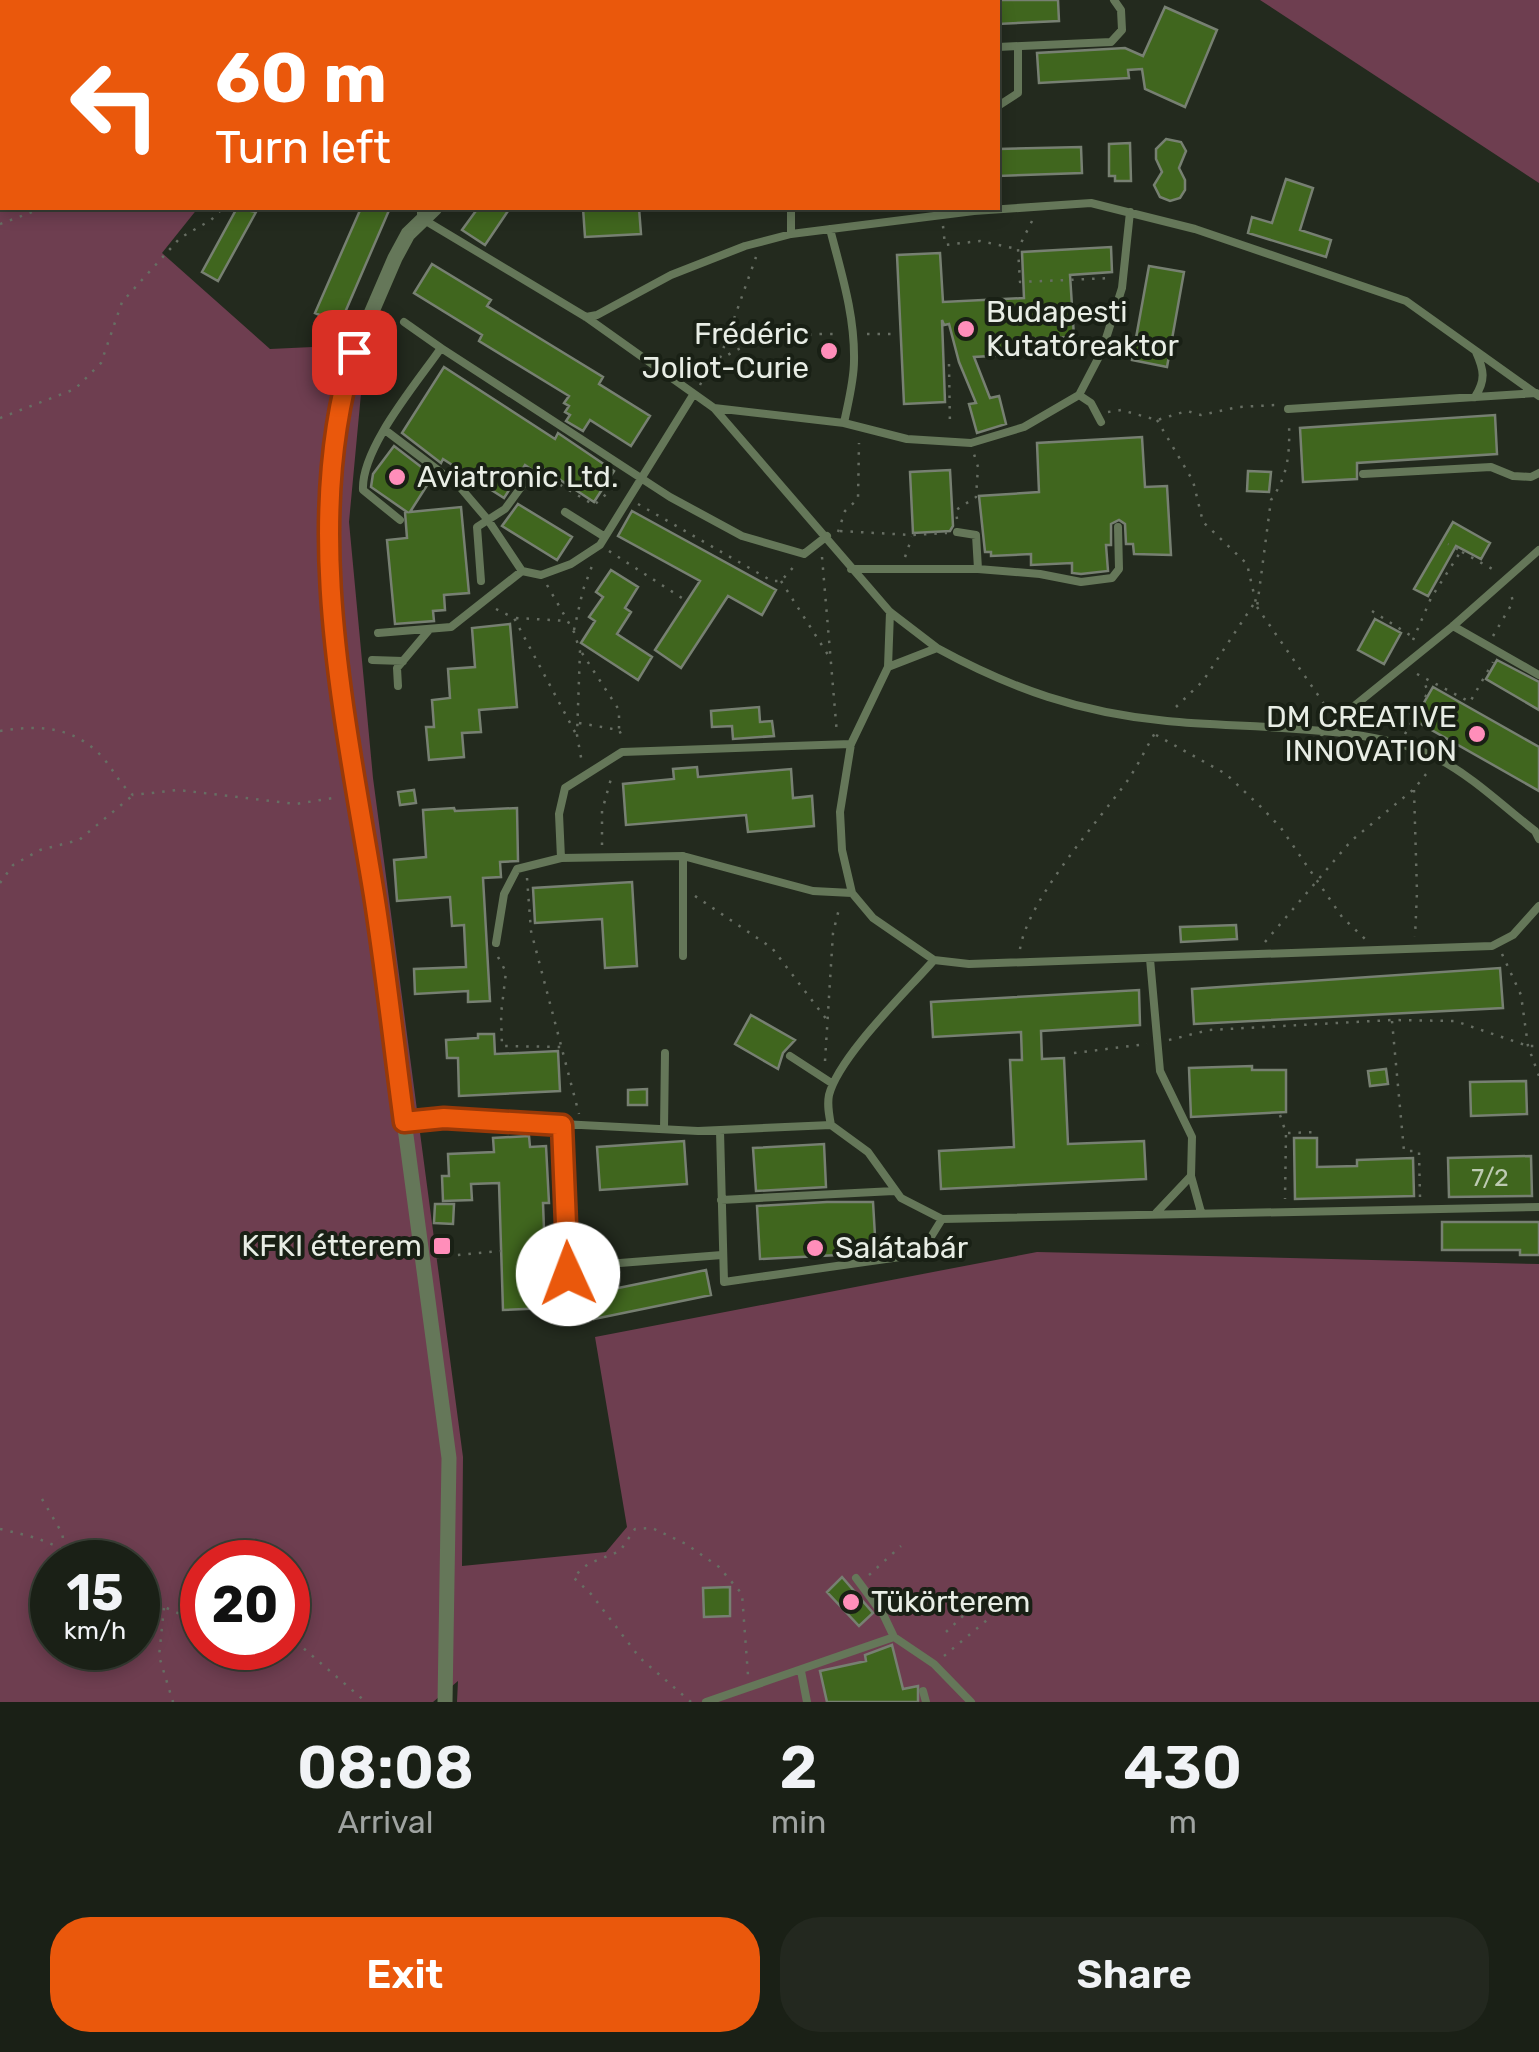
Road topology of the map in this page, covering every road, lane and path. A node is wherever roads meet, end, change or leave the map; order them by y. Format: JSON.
{"nodes":[{"id":1,"x":1114,"y":0,"type":"edge"},
{"id":2,"x":1000,"y":47,"type":"edge"},
{"id":3,"x":1018,"y":47,"type":"junction"},
{"id":4,"x":1000,"y":105,"type":"edge"},
{"id":5,"x":1040,"y":206,"type":"junction"},
{"id":6,"x":1000,"y":208,"type":"edge"},
{"id":7,"x":38,"y":210,"type":"edge"},
{"id":8,"x":221,"y":210,"type":"edge"},
{"id":9,"x":790,"y":210,"type":"edge"},
{"id":10,"x":969,"y":210,"type":"edge"},
{"id":11,"x":1130,"y":212,"type":"junction"},
{"id":12,"x":421,"y":213,"type":"edge"},
{"id":13,"x":919,"y":213,"type":"edge"},
{"id":14,"x":942,"y":215,"type":"junction"},
{"id":15,"x":0,"y":224,"type":"edge"},
{"id":16,"x":830,"y":229,"type":"junction"},
{"id":17,"x":791,"y":234,"type":"junction"},
{"id":18,"x":762,"y":242,"type":"junction"},
{"id":19,"x":1018,"y":249,"type":"junction"},
{"id":20,"x":1123,"y":278,"type":"junction"},
{"id":21,"x":586,"y":317,"type":"junction"},
{"id":22,"x":404,"y":322,"type":"dead end"},
{"id":23,"x":854,"y":334,"type":"junction"},
{"id":24,"x":891,"y":334,"type":"dead end"},
{"id":25,"x":441,"y":348,"type":"junction"},
{"id":26,"x":1474,"y":348,"type":"junction"},
{"id":27,"x":718,"y":362,"type":"junction"},
{"id":28,"x":948,"y":364,"type":"dead end"},
{"id":29,"x":1079,"y":395,"type":"junction"},
{"id":30,"x":1537,"y":395,"type":"edge"},
{"id":31,"x":693,"y":396,"type":"junction"},
{"id":32,"x":1476,"y":397,"type":"junction"},
{"id":33,"x":714,"y":408,"type":"junction"},
{"id":34,"x":1288,"y":409,"type":"junction"},
{"id":35,"x":0,"y":418,"type":"edge"},
{"id":36,"x":1099,"y":418,"type":"joint"},
{"id":37,"x":1156,"y":420,"type":"junction"},
{"id":38,"x":844,"y":423,"type":"junction"},
{"id":39,"x":385,"y":430,"type":"junction"},
{"id":40,"x":860,"y":437,"type":"dead end"},
{"id":41,"x":950,"y":441,"type":"junction"},
{"id":42,"x":971,"y":443,"type":"junction"},
{"id":43,"x":1539,"y":473,"type":"edge"},
{"id":44,"x":1363,"y":474,"type":"dead end"},
{"id":45,"x":530,"y":475,"type":"joint"},
{"id":46,"x":643,"y":478,"type":"junction"},
{"id":47,"x":630,"y":499,"type":"junction"},
{"id":48,"x":565,"y":512,"type":"dead end"},
{"id":49,"x":400,"y":520,"type":"dead end"},
{"id":50,"x":488,"y":520,"type":"junction"},
{"id":51,"x":1118,"y":527,"type":"dead end"},
{"id":52,"x":838,"y":531,"type":"junction"},
{"id":53,"x":957,"y":532,"type":"junction"},
{"id":54,"x":912,"y":535,"type":"junction"},
{"id":55,"x":828,"y":538,"type":"junction"},
{"id":56,"x":603,"y":541,"type":"junction"},
{"id":57,"x":1539,"y":550,"type":"edge"},
{"id":58,"x":1460,"y":551,"type":"dead end"},
{"id":59,"x":804,"y":554,"type":"junction"},
{"id":60,"x":852,"y":569,"type":"junction"},
{"id":61,"x":900,"y":569,"type":"junction"},
{"id":62,"x":978,"y":569,"type":"junction"},
{"id":63,"x":522,"y":572,"type":"junction"},
{"id":64,"x":542,"y":575,"type":"junction"},
{"id":65,"x":1508,"y":578,"type":"junction"},
{"id":66,"x":482,"y":581,"type":"dead end"},
{"id":67,"x":781,"y":582,"type":"junction"},
{"id":68,"x":682,"y":598,"type":"dead end"},
{"id":69,"x":484,"y":602,"type":"junction"},
{"id":70,"x":1256,"y":604,"type":"junction"},
{"id":71,"x":1372,"y":611,"type":"dead end"},
{"id":72,"x":890,"y":612,"type":"junction"},
{"id":73,"x":514,"y":618,"type":"junction"},
{"id":74,"x":568,"y":621,"type":"junction"},
{"id":75,"x":1454,"y":626,"type":"junction"},
{"id":76,"x":429,"y":630,"type":"junction"},
{"id":77,"x":574,"y":632,"type":"junction"},
{"id":78,"x":378,"y":633,"type":"dead end"},
{"id":79,"x":1414,"y":638,"type":"dead end"},
{"id":80,"x":1488,"y":646,"type":"junction"},
{"id":81,"x":937,"y":648,"type":"junction"},
{"id":82,"x":580,"y":651,"type":"junction"},
{"id":83,"x":831,"y":659,"type":"junction"},
{"id":84,"x":372,"y":660,"type":"dead end"},
{"id":85,"x":403,"y":660,"type":"junction"},
{"id":86,"x":888,"y":667,"type":"junction"},
{"id":87,"x":1539,"y":675,"type":"edge"},
{"id":88,"x":1423,"y":677,"type":"dead end"},
{"id":89,"x":398,"y":686,"type":"dead end"},
{"id":90,"x":1336,"y":720,"type":"junction"},
{"id":91,"x":1164,"y":721,"type":"junction"},
{"id":92,"x":619,"y":730,"type":"dead end"},
{"id":93,"x":0,"y":731,"type":"edge"},
{"id":94,"x":1322,"y":732,"type":"junction"},
{"id":95,"x":1154,"y":734,"type":"junction"},
{"id":96,"x":577,"y":735,"type":"junction"},
{"id":97,"x":851,"y":744,"type":"junction"},
{"id":98,"x":838,"y":745,"type":"junction"},
{"id":99,"x":1399,"y":746,"type":"junction"},
{"id":100,"x":1437,"y":758,"type":"junction"},
{"id":101,"x":585,"y":776,"type":"junction"},
{"id":102,"x":1414,"y":789,"type":"junction"},
{"id":103,"x":133,"y":795,"type":"junction"},
{"id":104,"x":355,"y":795,"type":"junction"},
{"id":105,"x":1539,"y":838,"type":"edge"},
{"id":106,"x":683,"y":856,"type":"junction"},
{"id":107,"x":560,"y":858,"type":"junction"},
{"id":108,"x":526,"y":867,"type":"junction"},
{"id":109,"x":1314,"y":880,"type":"junction"},
{"id":110,"x":0,"y":883,"type":"edge"},
{"id":111,"x":684,"y":886,"type":"junction"},
{"id":112,"x":852,"y":893,"type":"junction"},
{"id":113,"x":840,"y":905,"type":"dead end"},
{"id":114,"x":1538,"y":911,"type":"edge"},
{"id":115,"x":496,"y":943,"type":"joint"},
{"id":116,"x":1497,"y":943,"type":"junction"},
{"id":117,"x":1414,"y":949,"type":"junction"},
{"id":118,"x":1374,"y":950,"type":"junction"},
{"id":119,"x":1254,"y":955,"type":"junction"},
{"id":120,"x":683,"y":956,"type":"dead end"},
{"id":121,"x":1150,"y":959,"type":"junction"},
{"id":122,"x":934,"y":960,"type":"junction"},
{"id":123,"x":1021,"y":962,"type":"junction"},
{"id":124,"x":827,"y":1020,"type":"junction"},
{"id":125,"x":1392,"y":1020,"type":"junction"},
{"id":126,"x":1158,"y":1043,"type":"junction"},
{"id":127,"x":1528,"y":1046,"type":"junction"},
{"id":128,"x":1539,"y":1046,"type":"edge"},
{"id":129,"x":563,"y":1047,"type":"junction"},
{"id":130,"x":665,"y":1053,"type":"dead end"},
{"id":131,"x":1074,"y":1053,"type":"dead end"},
{"id":132,"x":790,"y":1056,"type":"dead end"},
{"id":133,"x":1539,"y":1076,"type":"edge"},
{"id":134,"x":824,"y":1078,"type":"junction"},
{"id":135,"x":833,"y":1084,"type":"junction"},
{"id":136,"x":1280,"y":1115,"type":"dead end"},
{"id":137,"x":404,"y":1122,"type":"junction"},
{"id":138,"x":562,"y":1125,"type":"junction"},
{"id":139,"x":831,"y":1125,"type":"junction"},
{"id":140,"x":582,"y":1126,"type":"junction"},
{"id":141,"x":664,"y":1129,"type":"junction"},
{"id":142,"x":720,"y":1131,"type":"junction"},
{"id":143,"x":1318,"y":1132,"type":"dead end"},
{"id":144,"x":1286,"y":1133,"type":"junction"},
{"id":145,"x":1192,"y":1176,"type":"junction"},
{"id":146,"x":894,"y":1192,"type":"junction"},
{"id":147,"x":721,"y":1200,"type":"junction"},
{"id":148,"x":1539,"y":1207,"type":"edge"},
{"id":149,"x":1420,"y":1208,"type":"junction"},
{"id":150,"x":1284,"y":1211,"type":"junction"},
{"id":151,"x":1201,"y":1212,"type":"junction"},
{"id":152,"x":1155,"y":1214,"type":"junction"},
{"id":153,"x":942,"y":1219,"type":"junction"},
{"id":154,"x":500,"y":1251,"type":"dead end"},
{"id":155,"x":722,"y":1255,"type":"junction"},
{"id":156,"x":423,"y":1258,"type":"junction"},
{"id":157,"x":607,"y":1264,"type":"dead end"},
{"id":158,"x":568,"y":1296,"type":"dead end"},
{"id":159,"x":42,"y":1499,"type":"dead end"},
{"id":160,"x":0,"y":1529,"type":"edge"},
{"id":161,"x":45,"y":1540,"type":"edge"},
{"id":162,"x":64,"y":1540,"type":"edge"},
{"id":163,"x":901,"y":1546,"type":"dead end"},
{"id":164,"x":856,"y":1578,"type":"dead end"},
{"id":165,"x":864,"y":1586,"type":"junction"},
{"id":166,"x":160,"y":1606,"type":"edge"},
{"id":167,"x":164,"y":1608,"type":"junction"},
{"id":168,"x":180,"y":1615,"type":"edge"},
{"id":169,"x":964,"y":1615,"type":"dead end"},
{"id":170,"x":993,"y":1615,"type":"dead end"},
{"id":171,"x":946,"y":1632,"type":"dead end"},
{"id":172,"x":894,"y":1637,"type":"junction"},
{"id":173,"x":310,"y":1654,"type":"edge"},
{"id":174,"x":934,"y":1664,"type":"junction"},
{"id":175,"x":801,"y":1671,"type":"junction"},
{"id":176,"x":749,"y":1686,"type":"junction"},
{"id":177,"x":923,"y":1691,"type":"dead end"},
{"id":178,"x":173,"y":1702,"type":"edge"},
{"id":179,"x":366,"y":1702,"type":"edge"},
{"id":180,"x":444,"y":1702,"type":"edge"},
{"id":181,"x":691,"y":1702,"type":"edge"},
{"id":182,"x":706,"y":1702,"type":"edge"},
{"id":183,"x":807,"y":1702,"type":"edge"},
{"id":184,"x":926,"y":1702,"type":"edge"},
{"id":185,"x":972,"y":1702,"type":"edge"}],
"edges":[{"from":1,"to":3,"type":"lane"},
{"from":2,"to":3,"type":"lane"},
{"from":3,"to":4,"type":"lane"},
{"from":5,"to":6,"type":"lane"},
{"from":5,"to":11,"type":"lane"},
{"from":5,"to":19,"type":"path"},
{"from":7,"to":15,"type":"path"},
{"from":8,"to":35,"type":"path"},
{"from":9,"to":17,"type":"lane"},
{"from":10,"to":14,"type":"lane"},
{"from":11,"to":20,"type":"lane"},
{"from":11,"to":26,"type":"lane"},
{"from":12,"to":21,"type":"lane"},
{"from":12,"to":104,"type":"street"},
{"from":13,"to":14,"type":"lane"},
{"from":13,"to":16,"type":"lane"},
{"from":14,"to":19,"type":"path"},
{"from":16,"to":17,"type":"lane"},
{"from":16,"to":23,"type":"lane"},
{"from":17,"to":18,"type":"lane"},
{"from":18,"to":21,"type":"lane"},
{"from":18,"to":27,"type":"path"},
{"from":19,"to":20,"type":"path"},
{"from":20,"to":29,"type":"lane"},
{"from":21,"to":31,"type":"lane"},
{"from":22,"to":25,"type":"lane"},
{"from":23,"to":24,"type":"path"},
{"from":23,"to":27,"type":"path"},
{"from":23,"to":38,"type":"lane"},
{"from":25,"to":39,"type":"lane"},
{"from":25,"to":46,"type":"lane"},
{"from":26,"to":30,"type":"lane"},
{"from":26,"to":32,"type":"lane"},
{"from":27,"to":31,"type":"path"},
{"from":28,"to":41,"type":"path"},
{"from":29,"to":36,"type":"lane"},
{"from":29,"to":42,"type":"lane"},
{"from":30,"to":32,"type":"lane"},
{"from":31,"to":33,"type":"lane"},
{"from":31,"to":46,"type":"lane"},
{"from":32,"to":34,"type":"lane"},
{"from":33,"to":38,"type":"lane"},
{"from":33,"to":55,"type":"lane"},
{"from":34,"to":37,"type":"path"},
{"from":34,"to":70,"type":"path"},
{"from":36,"to":37,"type":"path"},
{"from":37,"to":70,"type":"path"},
{"from":38,"to":41,"type":"lane"},
{"from":39,"to":49,"type":"lane"},
{"from":39,"to":50,"type":"lane"},
{"from":40,"to":52,"type":"path"},
{"from":41,"to":42,"type":"lane"},
{"from":42,"to":53,"type":"path"},
{"from":43,"to":44,"type":"lane"},
{"from":45,"to":47,"type":"path"},
{"from":45,"to":50,"type":"lane"},
{"from":46,"to":47,"type":"lane"},
{"from":46,"to":59,"type":"lane"},
{"from":47,"to":56,"type":"lane"},
{"from":47,"to":67,"type":"path"},
{"from":48,"to":56,"type":"lane"},
{"from":50,"to":63,"type":"lane"},
{"from":50,"to":66,"type":"lane"},
{"from":51,"to":62,"type":"lane"},
{"from":52,"to":54,"type":"path"},
{"from":52,"to":55,"type":"path"},
{"from":53,"to":54,"type":"path"},
{"from":53,"to":62,"type":"lane"},
{"from":54,"to":61,"type":"path"},
{"from":55,"to":59,"type":"lane"},
{"from":55,"to":60,"type":"lane"},
{"from":55,"to":83,"type":"path"},
{"from":56,"to":64,"type":"lane"},
{"from":56,"to":68,"type":"path"},
{"from":56,"to":77,"type":"path"},
{"from":57,"to":65,"type":"lane"},
{"from":58,"to":65,"type":"path"},
{"from":59,"to":67,"type":"path"},
{"from":60,"to":61,"type":"lane"},
{"from":60,"to":72,"type":"lane"},
{"from":61,"to":62,"type":"lane"},
{"from":63,"to":64,"type":"lane"},
{"from":63,"to":69,"type":"lane"},
{"from":64,"to":74,"type":"path"},
{"from":65,"to":75,"type":"lane"},
{"from":65,"to":80,"type":"path"},
{"from":67,"to":83,"type":"path"},
{"from":69,"to":73,"type":"path"},
{"from":69,"to":76,"type":"lane"},
{"from":70,"to":90,"type":"path"},
{"from":70,"to":91,"type":"path"},
{"from":71,"to":79,"type":"path"},
{"from":72,"to":81,"type":"lane"},
{"from":72,"to":86,"type":"lane"},
{"from":73,"to":74,"type":"path"},
{"from":73,"to":96,"type":"path"},
{"from":74,"to":77,"type":"path"},
{"from":75,"to":80,"type":"lane"},
{"from":75,"to":90,"type":"lane"},
{"from":76,"to":78,"type":"lane"},
{"from":76,"to":85,"type":"lane"},
{"from":77,"to":82,"type":"path"},
{"from":80,"to":87,"type":"lane"},
{"from":81,"to":86,"type":"lane"},
{"from":81,"to":91,"type":"lane"},
{"from":82,"to":92,"type":"path"},
{"from":82,"to":96,"type":"path"},
{"from":83,"to":98,"type":"path"},
{"from":84,"to":85,"type":"lane"},
{"from":85,"to":89,"type":"lane"},
{"from":86,"to":97,"type":"lane"},
{"from":88,"to":99,"type":"path"},
{"from":90,"to":94,"type":"lane"},
{"from":91,"to":94,"type":"lane"},
{"from":91,"to":95,"type":"path"},
{"from":93,"to":103,"type":"path"},
{"from":94,"to":99,"type":"lane"},
{"from":95,"to":109,"type":"path"},
{"from":95,"to":123,"type":"path"},
{"from":96,"to":101,"type":"path"},
{"from":97,"to":98,"type":"lane"},
{"from":97,"to":112,"type":"lane"},
{"from":98,"to":101,"type":"lane"},
{"from":99,"to":100,"type":"lane"},
{"from":100,"to":102,"type":"path"},
{"from":100,"to":105,"type":"lane"},
{"from":101,"to":107,"type":"lane"},
{"from":102,"to":109,"type":"path"},
{"from":102,"to":117,"type":"path"},
{"from":103,"to":104,"type":"path"},
{"from":103,"to":110,"type":"path"},
{"from":104,"to":137,"type":"street"},
{"from":106,"to":107,"type":"lane"},
{"from":106,"to":111,"type":"lane"},
{"from":106,"to":112,"type":"lane"},
{"from":107,"to":108,"type":"lane"},
{"from":108,"to":115,"type":"lane"},
{"from":108,"to":129,"type":"path"},
{"from":109,"to":118,"type":"path"},
{"from":109,"to":119,"type":"path"},
{"from":111,"to":120,"type":"lane"},
{"from":111,"to":124,"type":"path"},
{"from":112,"to":122,"type":"lane"},
{"from":113,"to":124,"type":"path"},
{"from":114,"to":116,"type":"lane"},
{"from":115,"to":129,"type":"path"},
{"from":116,"to":117,"type":"lane"},
{"from":116,"to":127,"type":"path"},
{"from":117,"to":118,"type":"lane"},
{"from":118,"to":119,"type":"lane"},
{"from":119,"to":121,"type":"lane"},
{"from":121,"to":123,"type":"lane"},
{"from":121,"to":126,"type":"lane"},
{"from":122,"to":123,"type":"lane"},
{"from":122,"to":135,"type":"lane"},
{"from":124,"to":134,"type":"path"},
{"from":125,"to":126,"type":"path"},
{"from":125,"to":127,"type":"path"},
{"from":125,"to":149,"type":"path"},
{"from":126,"to":131,"type":"path"},
{"from":126,"to":145,"type":"lane"},
{"from":127,"to":128,"type":"path"},
{"from":127,"to":133,"type":"path"},
{"from":129,"to":140,"type":"path"},
{"from":130,"to":141,"type":"lane"},
{"from":132,"to":134,"type":"lane"},
{"from":134,"to":135,"type":"lane"},
{"from":135,"to":139,"type":"lane"},
{"from":136,"to":144,"type":"path"},
{"from":137,"to":138,"type":"lane"},
{"from":137,"to":156,"type":"street"},
{"from":138,"to":140,"type":"lane"},
{"from":138,"to":158,"type":"lane"},
{"from":139,"to":142,"type":"lane"},
{"from":139,"to":146,"type":"lane"},
{"from":140,"to":141,"type":"lane"},
{"from":141,"to":142,"type":"lane"},
{"from":142,"to":147,"type":"lane"},
{"from":143,"to":144,"type":"path"},
{"from":144,"to":150,"type":"path"},
{"from":145,"to":151,"type":"lane"},
{"from":145,"to":152,"type":"lane"},
{"from":146,"to":147,"type":"lane"},
{"from":146,"to":153,"type":"lane"},
{"from":147,"to":155,"type":"lane"},
{"from":148,"to":149,"type":"lane"},
{"from":149,"to":150,"type":"lane"},
{"from":150,"to":151,"type":"lane"},
{"from":151,"to":152,"type":"lane"},
{"from":152,"to":153,"type":"lane"},
{"from":153,"to":155,"type":"lane"},
{"from":154,"to":156,"type":"path"},
{"from":155,"to":157,"type":"lane"},
{"from":156,"to":180,"type":"street"},
{"from":159,"to":162,"type":"path"},
{"from":160,"to":161,"type":"path"},
{"from":163,"to":165,"type":"path"},
{"from":164,"to":165,"type":"lane"},
{"from":165,"to":172,"type":"lane"},
{"from":166,"to":167,"type":"path"},
{"from":167,"to":168,"type":"path"},
{"from":167,"to":178,"type":"path"},
{"from":169,"to":171,"type":"path"},
{"from":170,"to":174,"type":"path"},
{"from":172,"to":174,"type":"lane"},
{"from":172,"to":175,"type":"lane"},
{"from":173,"to":179,"type":"path"},
{"from":174,"to":185,"type":"lane"},
{"from":175,"to":176,"type":"lane"},
{"from":175,"to":183,"type":"lane"},
{"from":176,"to":181,"type":"path"},
{"from":176,"to":182,"type":"lane"},
{"from":177,"to":184,"type":"lane"}]}
